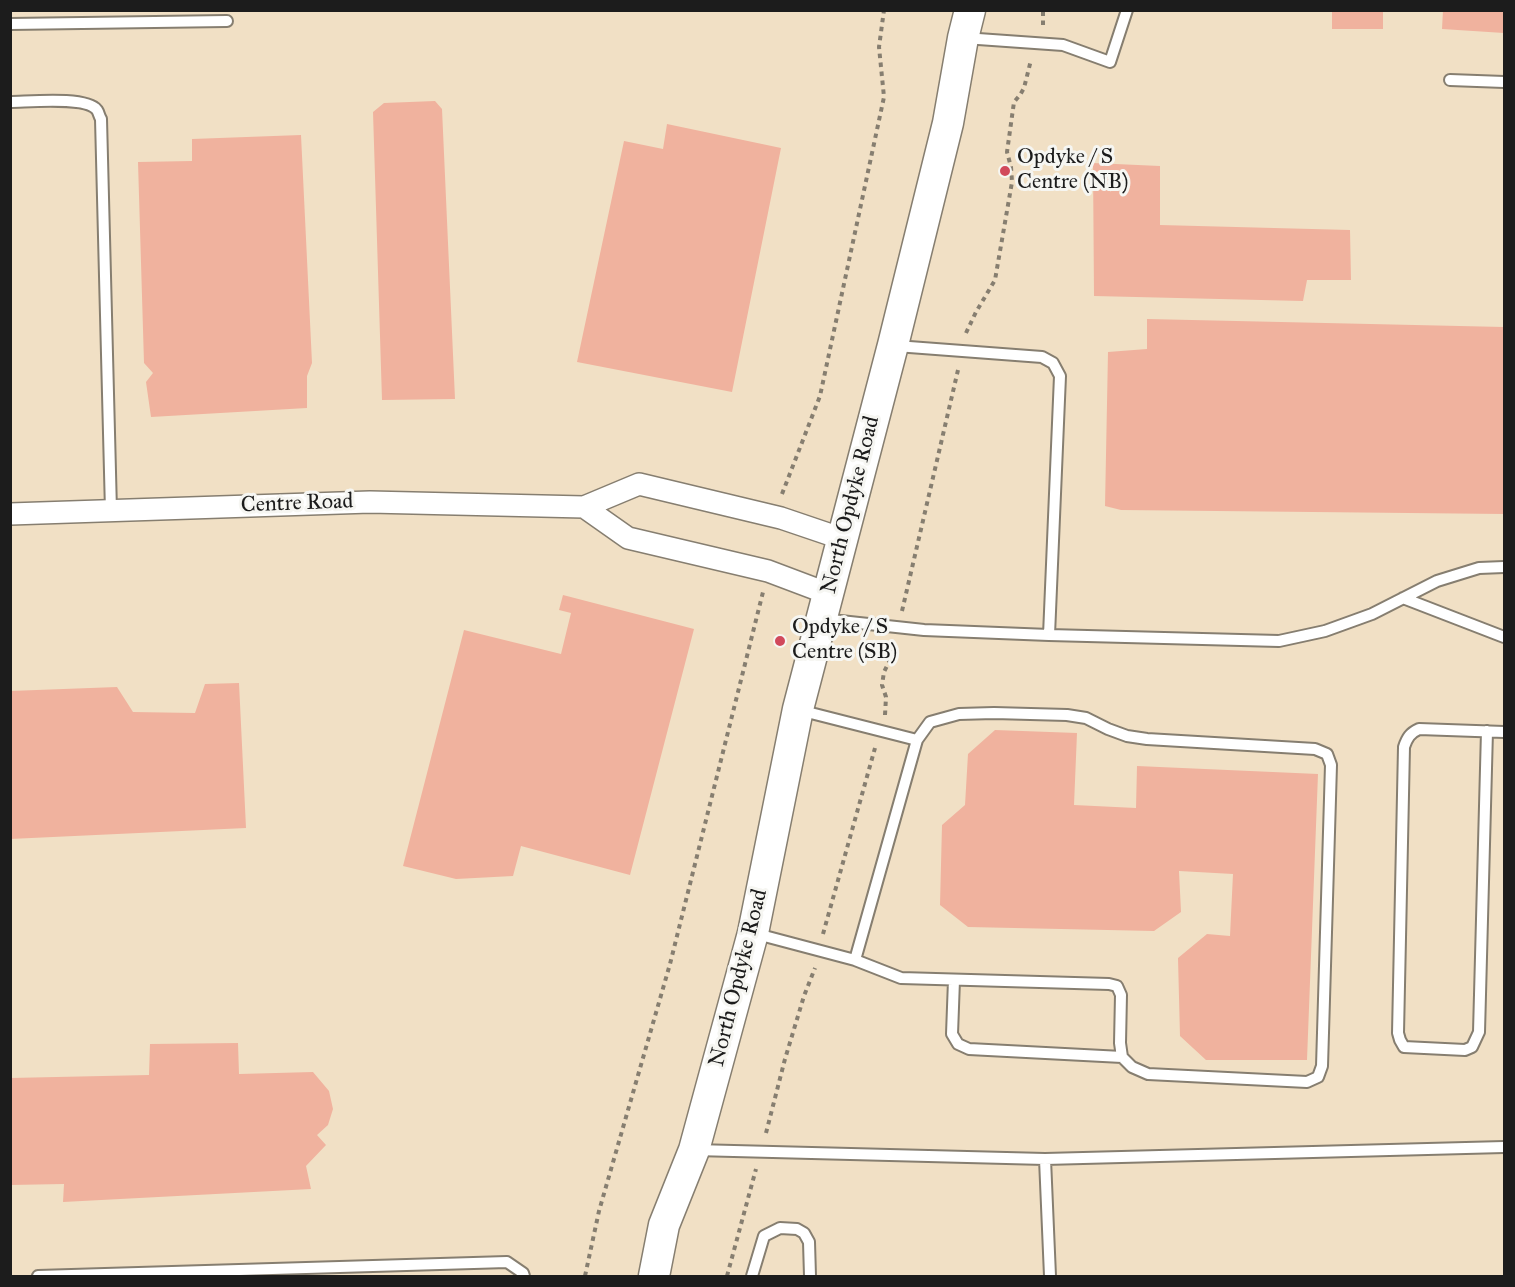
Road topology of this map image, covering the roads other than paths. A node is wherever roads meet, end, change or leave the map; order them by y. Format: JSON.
{"nodes":[{"id":1,"x":1127,"y":10,"type":"edge"},
{"id":2,"x":227,"y":21,"type":"dead end"},
{"id":3,"x":10,"y":24,"type":"edge"},
{"id":4,"x":966,"y":24,"type":"edge"},
{"id":5,"x":1450,"y":80,"type":"dead end"},
{"id":6,"x":1504,"y":82,"type":"edge"},
{"id":7,"x":10,"y":102,"type":"edge"},
{"id":8,"x":892,"y":345,"type":"junction"},
{"id":9,"x":584,"y":507,"type":"junction"},
{"id":10,"x":111,"y":511,"type":"junction"},
{"id":11,"x":10,"y":514,"type":"edge"},
{"id":12,"x":843,"y":539,"type":"junction"},
{"id":13,"x":1504,"y":567,"type":"edge"},
{"id":14,"x":1403,"y":598,"type":"junction"},
{"id":15,"x":825,"y":607,"type":"junction"},
{"id":16,"x":1048,"y":635,"type":"junction"},
{"id":17,"x":1504,"y":637,"type":"edge"},
{"id":18,"x":798,"y":710,"type":"junction"},
{"id":19,"x":1487,"y":731,"type":"junction"},
{"id":20,"x":1504,"y":732,"type":"edge"},
{"id":21,"x":918,"y":740,"type":"junction"},
{"id":22,"x":753,"y":933,"type":"junction"},
{"id":23,"x":855,"y":960,"type":"junction"},
{"id":24,"x":954,"y":980,"type":"junction"},
{"id":25,"x":1122,"y":1057,"type":"junction"},
{"id":26,"x":1504,"y":1147,"type":"edge"},
{"id":27,"x":694,"y":1150,"type":"junction"},
{"id":28,"x":1045,"y":1159,"type":"junction"},
{"id":29,"x":128,"y":1275,"type":"edge"},
{"id":30,"x":41,"y":1276,"type":"edge"},
{"id":31,"x":524,"y":1276,"type":"edge"},
{"id":32,"x":654,"y":1276,"type":"edge"},
{"id":33,"x":752,"y":1276,"type":"edge"},
{"id":34,"x":810,"y":1276,"type":"edge"},
{"id":35,"x":1050,"y":1276,"type":"edge"}],
"edges":[{"from":1,"to":4,"type":"lane"},
{"from":2,"to":3,"type":"lane"},
{"from":4,"to":8,"type":"main road","name":"North Opdyke Road"},
{"from":5,"to":6,"type":"lane"},
{"from":7,"to":10,"type":"lane"},
{"from":8,"to":12,"type":"main road","name":"North Opdyke Road"},
{"from":8,"to":16,"type":"lane"},
{"from":9,"to":10,"type":"street","name":"Centre Road"},
{"from":9,"to":12,"type":"street","name":"Centre Road"},
{"from":9,"to":15,"type":"street"},
{"from":10,"to":11,"type":"street","name":"Centre Road"},
{"from":12,"to":15,"type":"main road","name":"North Opdyke Road"},
{"from":13,"to":14,"type":"lane"},
{"from":14,"to":16,"type":"lane"},
{"from":14,"to":17,"type":"lane"},
{"from":15,"to":16,"type":"lane"},
{"from":15,"to":18,"type":"main road","name":"North Opdyke Road"},
{"from":18,"to":21,"type":"lane"},
{"from":18,"to":22,"type":"main road","name":"North Opdyke Road"},
{"from":19,"to":19,"type":"lane"},
{"from":19,"to":20,"type":"lane"},
{"from":21,"to":23,"type":"lane"},
{"from":21,"to":25,"type":"lane"},
{"from":22,"to":23,"type":"lane"},
{"from":22,"to":27,"type":"main road","name":"North Opdyke Road"},
{"from":23,"to":24,"type":"lane"},
{"from":24,"to":25,"type":"lane"},
{"from":24,"to":25,"type":"lane"},
{"from":26,"to":28,"type":"lane"},
{"from":27,"to":28,"type":"lane"},
{"from":27,"to":32,"type":"main road","name":"North Opdyke Road"},
{"from":28,"to":35,"type":"lane"},
{"from":29,"to":30,"type":"lane"},
{"from":29,"to":31,"type":"lane"},
{"from":33,"to":34,"type":"lane"}]}
